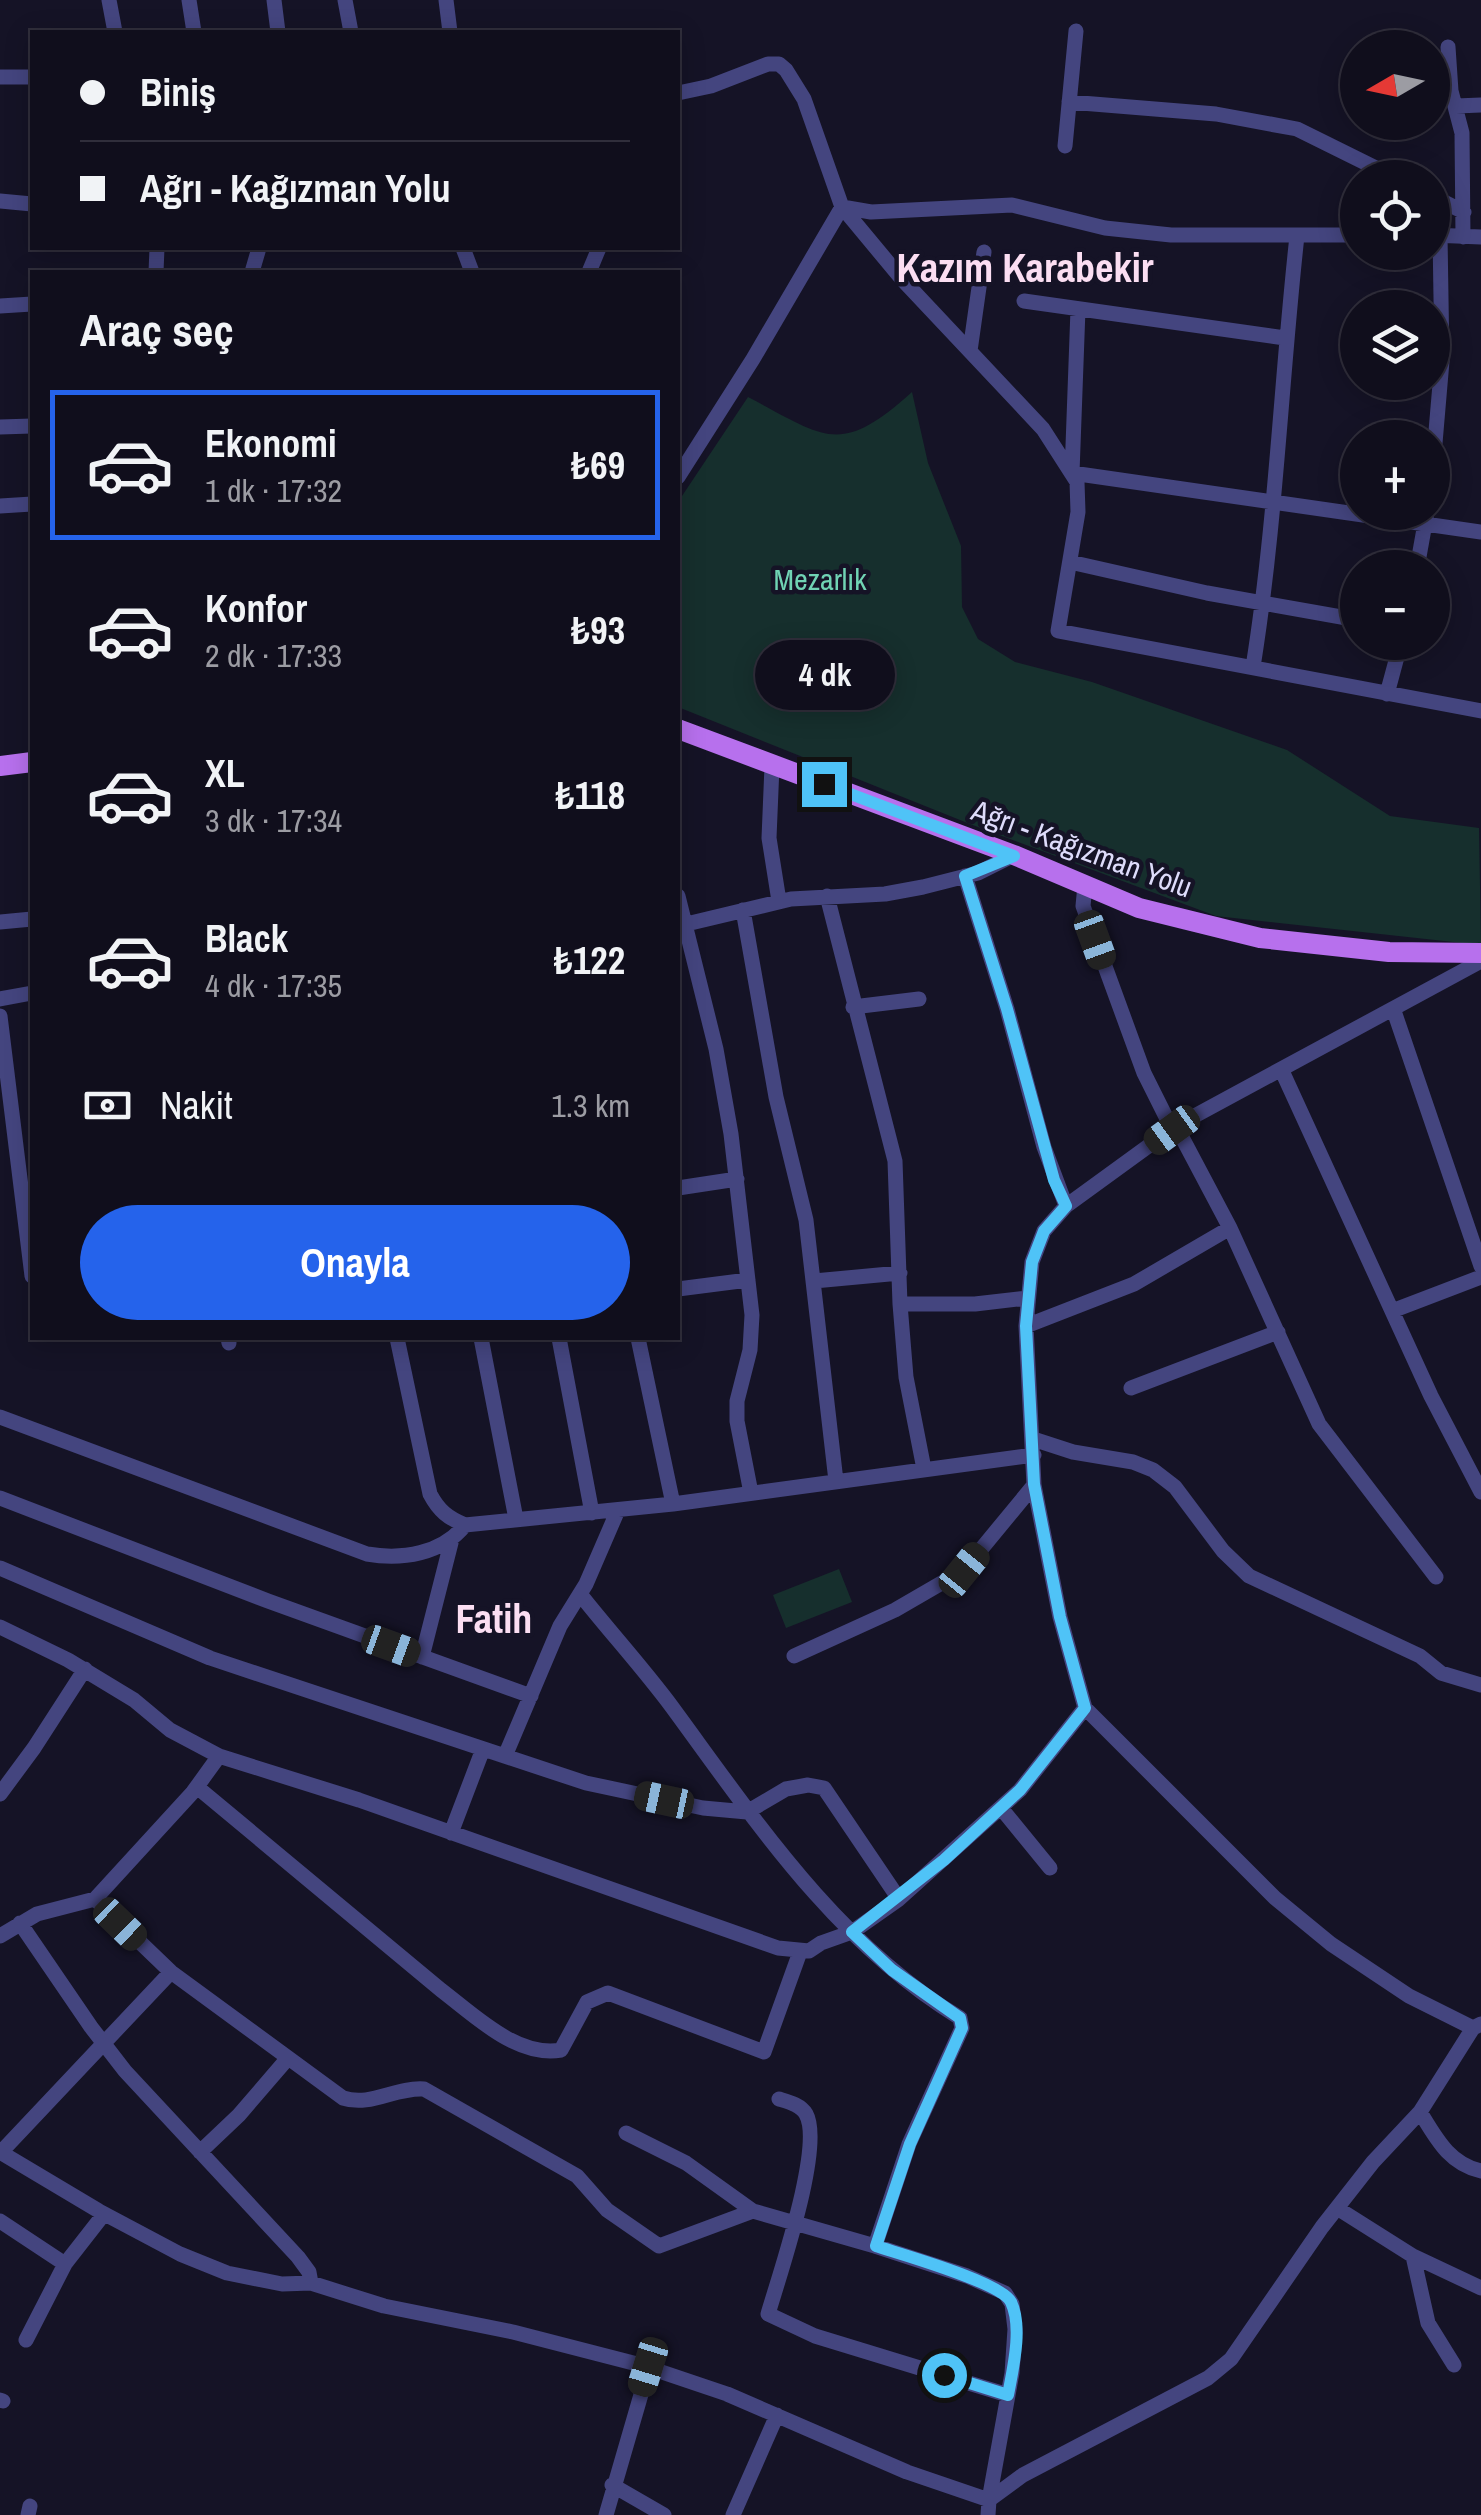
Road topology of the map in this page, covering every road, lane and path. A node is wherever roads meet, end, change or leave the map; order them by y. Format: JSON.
{"nodes":[{"id":1,"x":110,"y":0,"type":"edge"},
{"id":2,"x":188,"y":0,"type":"edge"},
{"id":3,"x":274,"y":0,"type":"edge"},
{"id":4,"x":345,"y":0,"type":"edge"},
{"id":5,"x":446,"y":0,"type":"edge"},
{"id":6,"x":116,"y":30,"type":"edge"},
{"id":7,"x":194,"y":30,"type":"edge"},
{"id":8,"x":278,"y":30,"type":"edge"},
{"id":9,"x":350,"y":30,"type":"edge"},
{"id":10,"x":450,"y":30,"type":"edge"},
{"id":11,"x":1076,"y":31,"type":"dead end"},
{"id":12,"x":0,"y":77,"type":"edge"},
{"id":13,"x":30,"y":77,"type":"edge"},
{"id":14,"x":1450,"y":88,"type":"edge"},
{"id":15,"x":680,"y":93,"type":"edge"},
{"id":16,"x":1069,"y":102,"type":"junction"},
{"id":17,"x":1481,"y":105,"type":"edge"},
{"id":18,"x":1456,"y":106,"type":"junction"},
{"id":19,"x":1065,"y":146,"type":"dead end"},
{"id":20,"x":1360,"y":160,"type":"edge"},
{"id":21,"x":0,"y":201,"type":"edge"},
{"id":22,"x":30,"y":204,"type":"edge"},
{"id":23,"x":1450,"y":205,"type":"edge"},
{"id":24,"x":842,"y":207,"type":"junction"},
{"id":25,"x":1464,"y":212,"type":"junction"},
{"id":26,"x":1340,"y":235,"type":"edge"},
{"id":27,"x":1297,"y":236,"type":"junction"},
{"id":28,"x":1450,"y":236,"type":"edge"},
{"id":29,"x":1463,"y":236,"type":"junction"},
{"id":30,"x":1481,"y":238,"type":"edge"},
{"id":31,"x":984,"y":252,"type":"dead end"},
{"id":32,"x":1024,"y":301,"type":"dead end"},
{"id":33,"x":30,"y":304,"type":"edge"},
{"id":34,"x":0,"y":306,"type":"edge"},
{"id":35,"x":1078,"y":309,"type":"junction"},
{"id":36,"x":1285,"y":338,"type":"junction"},
{"id":37,"x":970,"y":351,"type":"junction"},
{"id":38,"x":0,"y":426,"type":"edge"},
{"id":39,"x":30,"y":426,"type":"edge"},
{"id":40,"x":680,"y":469,"type":"edge"},
{"id":41,"x":1072,"y":474,"type":"junction"},
{"id":42,"x":1273,"y":503,"type":"junction"},
{"id":43,"x":30,"y":504,"type":"edge"},
{"id":44,"x":0,"y":506,"type":"edge"},
{"id":45,"x":1340,"y":510,"type":"edge"},
{"id":46,"x":1450,"y":524,"type":"edge"},
{"id":47,"x":1481,"y":532,"type":"edge"},
{"id":48,"x":1070,"y":562,"type":"junction"},
{"id":49,"x":1262,"y":601,"type":"junction"},
{"id":50,"x":1340,"y":616,"type":"edge"},
{"id":51,"x":1396,"y":660,"type":"edge"},
{"id":52,"x":1254,"y":667,"type":"junction"},
{"id":53,"x":1387,"y":694,"type":"junction"},
{"id":54,"x":1481,"y":711,"type":"edge"},
{"id":55,"x":680,"y":731,"type":"edge"},
{"id":56,"x":30,"y":762,"type":"edge"},
{"id":57,"x":0,"y":766,"type":"edge"},
{"id":58,"x":772,"y":766,"type":"junction"},
{"id":59,"x":1014,"y":856,"type":"junction"},
{"id":60,"x":965,"y":876,"type":"junction"},
{"id":61,"x":1084,"y":885,"type":"junction"},
{"id":62,"x":827,"y":896,"type":"junction"},
{"id":63,"x":779,"y":901,"type":"junction"},
{"id":64,"x":743,"y":910,"type":"junction"},
{"id":65,"x":30,"y":919,"type":"edge"},
{"id":66,"x":0,"y":922,"type":"edge"},
{"id":67,"x":682,"y":925,"type":"edge"},
{"id":68,"x":1481,"y":957,"type":"edge"},
{"id":69,"x":30,"y":993,"type":"edge"},
{"id":70,"x":0,"y":999,"type":"edge"},
{"id":71,"x":919,"y":999,"type":"dead end"},
{"id":72,"x":853,"y":1007,"type":"junction"},
{"id":73,"x":1394,"y":1011,"type":"junction"},
{"id":74,"x":0,"y":1016,"type":"edge"},
{"id":75,"x":1282,"y":1070,"type":"junction"},
{"id":76,"x":1174,"y":1128,"type":"junction"},
{"id":77,"x":736,"y":1180,"type":"junction"},
{"id":78,"x":680,"y":1188,"type":"edge"},
{"id":79,"x":1066,"y":1206,"type":"junction"},
{"id":80,"x":1230,"y":1228,"type":"junction"},
{"id":81,"x":30,"y":1260,"type":"edge"},
{"id":82,"x":1481,"y":1266,"type":"edge"},
{"id":83,"x":900,"y":1273,"type":"junction"},
{"id":84,"x":1481,"y":1277,"type":"edge"},
{"id":85,"x":748,"y":1280,"type":"junction"},
{"id":86,"x":814,"y":1281,"type":"junction"},
{"id":87,"x":680,"y":1289,"type":"edge"},
{"id":88,"x":1027,"y":1298,"type":"junction"},
{"id":89,"x":900,"y":1304,"type":"junction"},
{"id":90,"x":1392,"y":1311,"type":"junction"},
{"id":91,"x":1026,"y":1326,"type":"junction"},
{"id":92,"x":1278,"y":1332,"type":"junction"},
{"id":93,"x":397,"y":1340,"type":"edge"},
{"id":94,"x":481,"y":1340,"type":"edge"},
{"id":95,"x":559,"y":1340,"type":"edge"},
{"id":96,"x":638,"y":1340,"type":"edge"},
{"id":97,"x":1132,"y":1388,"type":"dead end"},
{"id":98,"x":0,"y":1417,"type":"edge"},
{"id":99,"x":1034,"y":1447,"type":"junction"},
{"id":100,"x":924,"y":1469,"type":"junction"},
{"id":101,"x":836,"y":1481,"type":"junction"},
{"id":102,"x":1034,"y":1484,"type":"junction"},
{"id":103,"x":1481,"y":1492,"type":"edge"},
{"id":104,"x":751,"y":1493,"type":"junction"},
{"id":105,"x":0,"y":1498,"type":"edge"},
{"id":106,"x":673,"y":1504,"type":"junction"},
{"id":107,"x":618,"y":1510,"type":"junction"},
{"id":108,"x":592,"y":1513,"type":"junction"},
{"id":109,"x":516,"y":1519,"type":"junction"},
{"id":110,"x":465,"y":1525,"type":"junction"},
{"id":111,"x":451,"y":1542,"type":"junction"},
{"id":112,"x":0,"y":1568,"type":"edge"},
{"id":113,"x":1436,"y":1578,"type":"dead end"},
{"id":114,"x":580,"y":1594,"type":"junction"},
{"id":115,"x":0,"y":1628,"type":"edge"},
{"id":116,"x":794,"y":1656,"type":"dead end"},
{"id":117,"x":422,"y":1657,"type":"junction"},
{"id":118,"x":84,"y":1669,"type":"junction"},
{"id":119,"x":1481,"y":1686,"type":"edge"},
{"id":120,"x":530,"y":1696,"type":"junction"},
{"id":121,"x":1085,"y":1708,"type":"junction"},
{"id":122,"x":483,"y":1748,"type":"junction"},
{"id":123,"x":219,"y":1756,"type":"junction"},
{"id":124,"x":505,"y":1756,"type":"junction"},
{"id":125,"x":197,"y":1786,"type":"junction"},
{"id":126,"x":0,"y":1794,"type":"edge"},
{"id":127,"x":1000,"y":1808,"type":"junction"},
{"id":128,"x":747,"y":1812,"type":"junction"},
{"id":129,"x":451,"y":1833,"type":"junction"},
{"id":130,"x":1050,"y":1868,"type":"dead end"},
{"id":131,"x":899,"y":1899,"type":"junction"},
{"id":132,"x":95,"y":1900,"type":"junction"},
{"id":133,"x":20,"y":1923,"type":"junction"},
{"id":134,"x":852,"y":1932,"type":"junction"},
{"id":135,"x":0,"y":1936,"type":"edge"},
{"id":136,"x":800,"y":1952,"type":"junction"},
{"id":137,"x":172,"y":1972,"type":"junction"},
{"id":138,"x":1477,"y":2026,"type":"edge"},
{"id":139,"x":103,"y":2042,"type":"junction"},
{"id":140,"x":288,"y":2058,"type":"junction"},
{"id":141,"x":779,"y":2099,"type":"dead end"},
{"id":142,"x":1420,"y":2112,"type":"junction"},
{"id":143,"x":626,"y":2133,"type":"dead end"},
{"id":144,"x":0,"y":2152,"type":"edge"},
{"id":145,"x":200,"y":2152,"type":"junction"},
{"id":146,"x":1481,"y":2170,"type":"edge"},
{"id":147,"x":1337,"y":2208,"type":"junction"},
{"id":148,"x":754,"y":2211,"type":"junction"},
{"id":149,"x":104,"y":2214,"type":"junction"},
{"id":150,"x":0,"y":2222,"type":"edge"},
{"id":151,"x":795,"y":2223,"type":"junction"},
{"id":152,"x":876,"y":2246,"type":"junction"},
{"id":153,"x":1413,"y":2256,"type":"junction"},
{"id":154,"x":65,"y":2264,"type":"junction"},
{"id":155,"x":311,"y":2283,"type":"junction"},
{"id":156,"x":1481,"y":2288,"type":"edge"},
{"id":157,"x":26,"y":2340,"type":"dead end"},
{"id":158,"x":1454,"y":2365,"type":"dead end"},
{"id":159,"x":648,"y":2367,"type":"junction"},
{"id":160,"x":1008,"y":2395,"type":"junction"},
{"id":161,"x":777,"y":2415,"type":"junction"},
{"id":162,"x":612,"y":2485,"type":"junction"},
{"id":163,"x":989,"y":2508,"type":"edge"},
{"id":164,"x":606,"y":2515,"type":"edge"},
{"id":165,"x":664,"y":2515,"type":"edge"},
{"id":166,"x":733,"y":2515,"type":"edge"}],
"edges":[{"from":1,"to":6,"type":"street"},
{"from":2,"to":7,"type":"street"},
{"from":3,"to":8,"type":"street"},
{"from":4,"to":9,"type":"street"},
{"from":5,"to":10,"type":"street"},
{"from":11,"to":16,"type":"street"},
{"from":12,"to":13,"type":"street"},
{"from":14,"to":18,"type":"street"},
{"from":15,"to":24,"type":"street"},
{"from":16,"to":19,"type":"street"},
{"from":16,"to":20,"type":"street"},
{"from":17,"to":18,"type":"street"},
{"from":18,"to":25,"type":"street"},
{"from":21,"to":22,"type":"street"},
{"from":23,"to":25,"type":"street"},
{"from":24,"to":27,"type":"street"},
{"from":24,"to":37,"type":"street"},
{"from":24,"to":40,"type":"street"},
{"from":25,"to":29,"type":"street"},
{"from":26,"to":27,"type":"street"},
{"from":27,"to":36,"type":"street"},
{"from":28,"to":29,"type":"street"},
{"from":29,"to":30,"type":"street"},
{"from":31,"to":37,"type":"street"},
{"from":32,"to":35,"type":"street"},
{"from":33,"to":34,"type":"street"},
{"from":35,"to":36,"type":"street"},
{"from":35,"to":41,"type":"street"},
{"from":36,"to":42,"type":"street"},
{"from":37,"to":41,"type":"street"},
{"from":38,"to":39,"type":"street"},
{"from":41,"to":42,"type":"street"},
{"from":41,"to":48,"type":"street"},
{"from":42,"to":45,"type":"street"},
{"from":42,"to":49,"type":"street"},
{"from":43,"to":44,"type":"street"},
{"from":46,"to":47,"type":"street"},
{"from":48,"to":49,"type":"street"},
{"from":48,"to":52,"type":"street"},
{"from":49,"to":50,"type":"street"},
{"from":49,"to":52,"type":"street"},
{"from":51,"to":53,"type":"street"},
{"from":52,"to":53,"type":"street"},
{"from":53,"to":54,"type":"street"},
{"from":55,"to":58,"type":"main road","name":"Ağrı - Kağızman Yolu"},
{"from":56,"to":57,"type":"main road"},
{"from":58,"to":59,"type":"main road","name":"Ağrı - Kağızman Yolu"},
{"from":58,"to":63,"type":"street"},
{"from":59,"to":60,"type":"street"},
{"from":59,"to":61,"type":"main road","name":"Ağrı - Kağızman Yolu"},
{"from":60,"to":62,"type":"street"},
{"from":60,"to":79,"type":"street"},
{"from":61,"to":68,"type":"main road","name":"Ağrı - Kağızman Yolu"},
{"from":61,"to":76,"type":"street"},
{"from":62,"to":63,"type":"street"},
{"from":62,"to":72,"type":"street"},
{"from":63,"to":64,"type":"street"},
{"from":64,"to":67,"type":"street"},
{"from":64,"to":86,"type":"street"},
{"from":65,"to":66,"type":"street"},
{"from":67,"to":77,"type":"street"},
{"from":68,"to":73,"type":"street"},
{"from":69,"to":70,"type":"street"},
{"from":71,"to":72,"type":"street"},
{"from":72,"to":83,"type":"street"},
{"from":73,"to":75,"type":"street"},
{"from":73,"to":82,"type":"street"},
{"from":74,"to":81,"type":"street"},
{"from":75,"to":76,"type":"street"},
{"from":75,"to":90,"type":"street"},
{"from":76,"to":79,"type":"street"},
{"from":76,"to":80,"type":"street"},
{"from":77,"to":78,"type":"street"},
{"from":77,"to":85,"type":"street"},
{"from":79,"to":88,"type":"street"},
{"from":80,"to":91,"type":"street"},
{"from":80,"to":92,"type":"street"},
{"from":83,"to":86,"type":"street"},
{"from":83,"to":89,"type":"street"},
{"from":84,"to":90,"type":"street"},
{"from":85,"to":87,"type":"street"},
{"from":85,"to":104,"type":"street"},
{"from":86,"to":101,"type":"street"},
{"from":88,"to":89,"type":"street"},
{"from":88,"to":91,"type":"street"},
{"from":89,"to":100,"type":"street"},
{"from":90,"to":103,"type":"street"},
{"from":91,"to":99,"type":"street"},
{"from":92,"to":97,"type":"street"},
{"from":92,"to":113,"type":"street"},
{"from":93,"to":110,"type":"street"},
{"from":94,"to":109,"type":"street"},
{"from":95,"to":108,"type":"street"},
{"from":96,"to":106,"type":"street"},
{"from":98,"to":111,"type":"street"},
{"from":99,"to":100,"type":"street"},
{"from":99,"to":102,"type":"street"},
{"from":99,"to":119,"type":"street"},
{"from":100,"to":101,"type":"street"},
{"from":101,"to":104,"type":"street"},
{"from":102,"to":116,"type":"street"},
{"from":102,"to":121,"type":"street"},
{"from":104,"to":106,"type":"street"},
{"from":105,"to":117,"type":"street"},
{"from":106,"to":107,"type":"street"},
{"from":107,"to":108,"type":"street"},
{"from":107,"to":114,"type":"street"},
{"from":108,"to":109,"type":"street"},
{"from":109,"to":110,"type":"street"},
{"from":110,"to":111,"type":"street"},
{"from":111,"to":117,"type":"street"},
{"from":112,"to":122,"type":"street"},
{"from":114,"to":120,"type":"street"},
{"from":114,"to":128,"type":"street"},
{"from":115,"to":118,"type":"street"},
{"from":117,"to":120,"type":"street"},
{"from":118,"to":123,"type":"street"},
{"from":118,"to":126,"type":"street"},
{"from":120,"to":124,"type":"street"},
{"from":121,"to":127,"type":"street"},
{"from":121,"to":138,"type":"street"},
{"from":122,"to":124,"type":"street"},
{"from":122,"to":129,"type":"street"},
{"from":123,"to":125,"type":"street"},
{"from":123,"to":129,"type":"street"},
{"from":124,"to":128,"type":"street"},
{"from":125,"to":132,"type":"street"},
{"from":125,"to":136,"type":"street"},
{"from":127,"to":130,"type":"street"},
{"from":127,"to":131,"type":"street"},
{"from":128,"to":131,"type":"street"},
{"from":128,"to":134,"type":"street"},
{"from":129,"to":136,"type":"street"},
{"from":131,"to":134,"type":"street"},
{"from":132,"to":133,"type":"street"},
{"from":132,"to":137,"type":"street"},
{"from":133,"to":135,"type":"street"},
{"from":133,"to":139,"type":"street"},
{"from":134,"to":136,"type":"street"},
{"from":134,"to":152,"type":"street"},
{"from":137,"to":139,"type":"street"},
{"from":137,"to":140,"type":"street"},
{"from":138,"to":142,"type":"street"},
{"from":139,"to":144,"type":"street"},
{"from":139,"to":145,"type":"street"},
{"from":140,"to":145,"type":"street"},
{"from":140,"to":148,"type":"street"},
{"from":141,"to":151,"type":"street"},
{"from":142,"to":146,"type":"street"},
{"from":142,"to":147,"type":"street"},
{"from":143,"to":148,"type":"street"},
{"from":144,"to":149,"type":"street"},
{"from":145,"to":155,"type":"street"},
{"from":147,"to":153,"type":"street"},
{"from":147,"to":163,"type":"street"},
{"from":148,"to":151,"type":"street"},
{"from":149,"to":154,"type":"street"},
{"from":149,"to":155,"type":"street"},
{"from":150,"to":154,"type":"street"},
{"from":151,"to":152,"type":"street"},
{"from":151,"to":160,"type":"street"},
{"from":152,"to":160,"type":"street"},
{"from":153,"to":156,"type":"street"},
{"from":153,"to":158,"type":"street"},
{"from":154,"to":157,"type":"street"},
{"from":155,"to":159,"type":"street"},
{"from":159,"to":161,"type":"street"},
{"from":159,"to":162,"type":"street"},
{"from":160,"to":163,"type":"street"},
{"from":161,"to":163,"type":"street"},
{"from":161,"to":166,"type":"street"},
{"from":162,"to":164,"type":"street"},
{"from":162,"to":165,"type":"street"}]}
